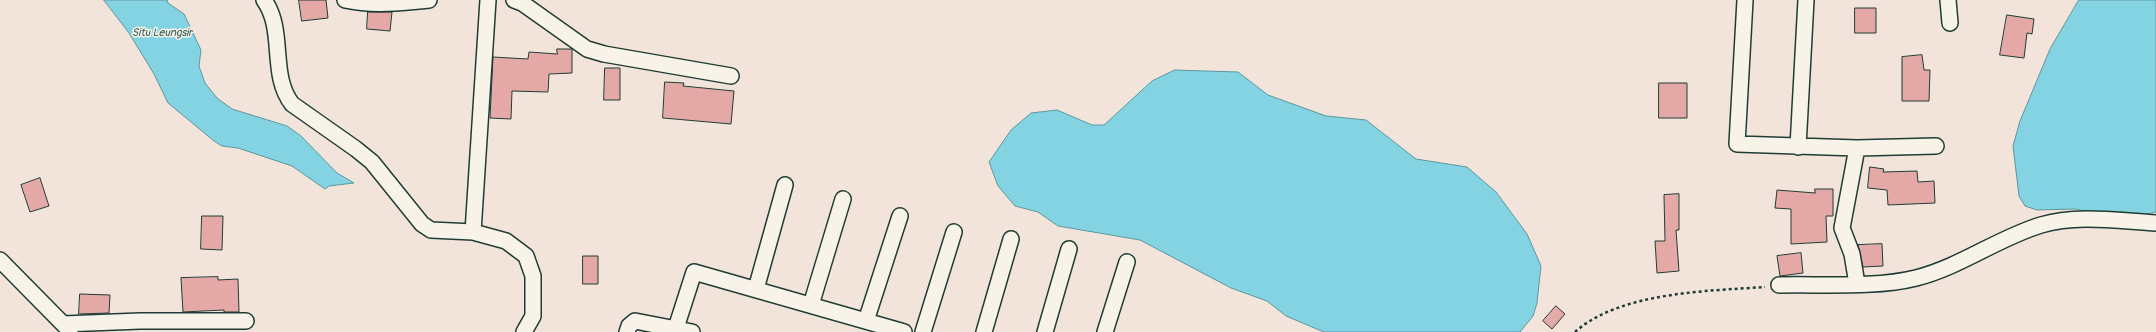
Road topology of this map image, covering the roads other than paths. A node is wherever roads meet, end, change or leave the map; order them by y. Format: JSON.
{"nodes":[{"id":1,"x":264,"y":0,"type":"edge"},
{"id":2,"x":345,"y":0,"type":"edge"},
{"id":3,"x":429,"y":0,"type":"edge"},
{"id":4,"x":488,"y":0,"type":"edge"},
{"id":5,"x":514,"y":0,"type":"edge"},
{"id":6,"x":1745,"y":0,"type":"edge"},
{"id":7,"x":1806,"y":0,"type":"edge"},
{"id":8,"x":1948,"y":0,"type":"edge"},
{"id":9,"x":1950,"y":23,"type":"dead end"},
{"id":10,"x":731,"y":76,"type":"dead end"},
{"id":11,"x":1936,"y":146,"type":"dead end"},
{"id":12,"x":1798,"y":147,"type":"junction"},
{"id":13,"x":1857,"y":148,"type":"junction"},
{"id":14,"x":784,"y":185,"type":"dead end"},
{"id":15,"x":843,"y":199,"type":"dead end"},
{"id":16,"x":900,"y":216,"type":"dead end"},
{"id":17,"x":2156,"y":223,"type":"edge"},
{"id":18,"x":473,"y":232,"type":"junction"},
{"id":19,"x":954,"y":232,"type":"dead end"},
{"id":20,"x":1011,"y":239,"type":"dead end"},
{"id":21,"x":1069,"y":249,"type":"dead end"},
{"id":22,"x":0,"y":260,"type":"edge"},
{"id":23,"x":1127,"y":262,"type":"dead end"},
{"id":24,"x":1857,"y":284,"type":"junction"},
{"id":25,"x":1779,"y":285,"type":"road end"},
{"id":26,"x":756,"y":288,"type":"junction"},
{"id":27,"x":811,"y":305,"type":"junction"},
{"id":28,"x":246,"y":322,"type":"dead end"},
{"id":29,"x":871,"y":325,"type":"edge"},
{"id":30,"x":67,"y":328,"type":"edge"},
{"id":31,"x":676,"y":328,"type":"junction"},
{"id":32,"x":524,"y":332,"type":"edge"},
{"id":33,"x":627,"y":332,"type":"edge"},
{"id":34,"x":692,"y":332,"type":"edge"},
{"id":35,"x":904,"y":332,"type":"edge"},
{"id":36,"x":923,"y":332,"type":"edge"},
{"id":37,"x":984,"y":332,"type":"edge"},
{"id":38,"x":1045,"y":332,"type":"edge"},
{"id":39,"x":1105,"y":332,"type":"edge"}],
"edges":[{"from":1,"to":18,"type":"street"},
{"from":2,"to":3,"type":"street"},
{"from":4,"to":18,"type":"street"},
{"from":5,"to":10,"type":"street"},
{"from":6,"to":12,"type":"street"},
{"from":7,"to":12,"type":"street"},
{"from":8,"to":9,"type":"street"},
{"from":11,"to":13,"type":"street"},
{"from":12,"to":13,"type":"street"},
{"from":13,"to":24,"type":"street"},
{"from":14,"to":26,"type":"street"},
{"from":15,"to":27,"type":"street"},
{"from":16,"to":29,"type":"street"},
{"from":17,"to":24,"type":"street"},
{"from":18,"to":32,"type":"street"},
{"from":19,"to":36,"type":"street"},
{"from":20,"to":37,"type":"street"},
{"from":21,"to":38,"type":"street"},
{"from":22,"to":30,"type":"street"},
{"from":23,"to":39,"type":"street"},
{"from":24,"to":25,"type":"street"},
{"from":26,"to":27,"type":"street"},
{"from":26,"to":31,"type":"street"},
{"from":27,"to":29,"type":"street"},
{"from":28,"to":30,"type":"street"},
{"from":29,"to":35,"type":"street"},
{"from":31,"to":33,"type":"street"},
{"from":31,"to":34,"type":"street"}]}
